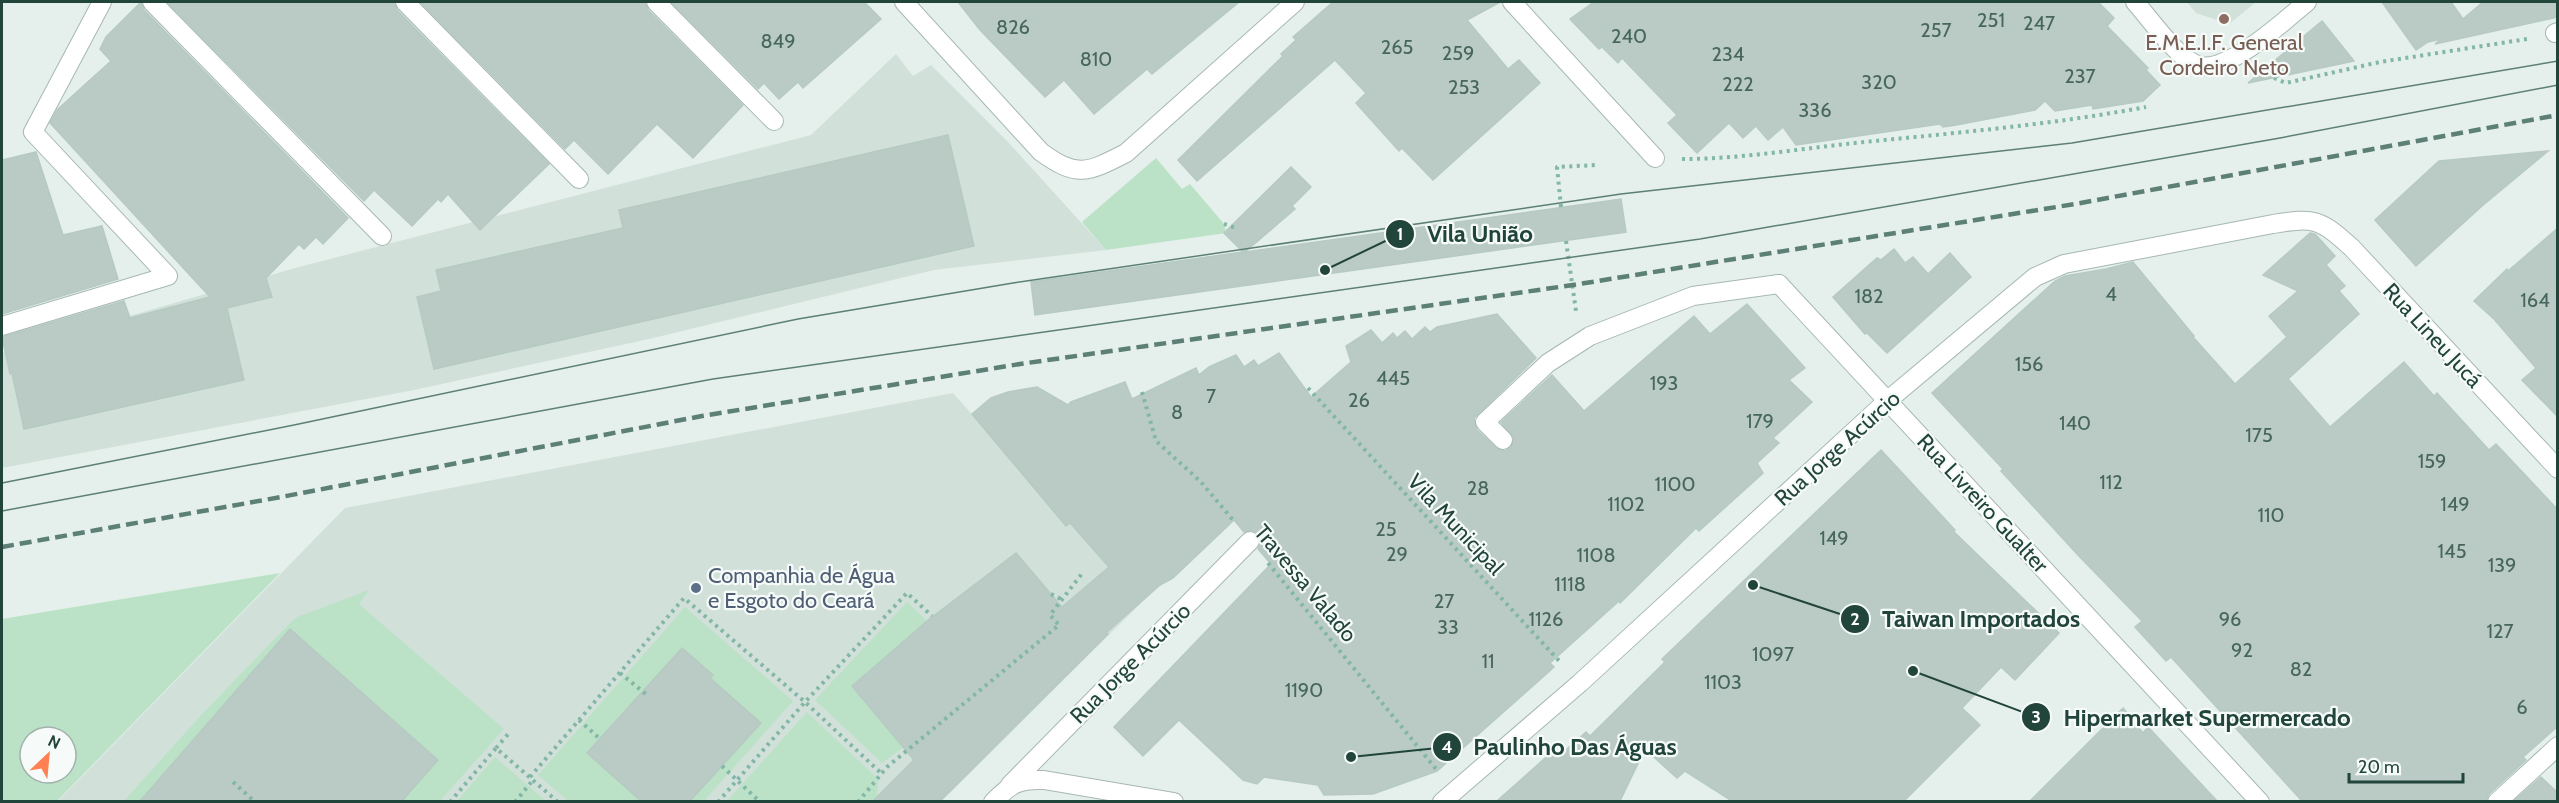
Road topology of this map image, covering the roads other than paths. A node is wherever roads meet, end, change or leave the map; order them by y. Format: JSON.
{"nodes":[{"id":1,"x":102,"y":2,"type":"edge"},
{"id":2,"x":152,"y":2,"type":"edge"},
{"id":3,"x":405,"y":2,"type":"edge"},
{"id":4,"x":656,"y":2,"type":"edge"},
{"id":5,"x":904,"y":2,"type":"edge"},
{"id":6,"x":1295,"y":2,"type":"edge"},
{"id":7,"x":1512,"y":2,"type":"edge"},
{"id":8,"x":2135,"y":2,"type":"edge"},
{"id":9,"x":2307,"y":2,"type":"edge"},
{"id":10,"x":774,"y":121,"type":"dead end"},
{"id":11,"x":1654,"y":158,"type":"road end"},
{"id":12,"x":579,"y":179,"type":"dead end"},
{"id":13,"x":2297,"y":220,"type":"joint"},
{"id":14,"x":382,"y":236,"type":"dead end"},
{"id":15,"x":2,"y":326,"type":"edge"},
{"id":16,"x":1887,"y":401,"type":"junction"},
{"id":17,"x":1503,"y":440,"type":"dead end"},
{"id":18,"x":2558,"y":469,"type":"edge"},
{"id":19,"x":1250,"y":541,"type":"road end"},
{"id":20,"x":2558,"y":746,"type":"edge"},
{"id":21,"x":1010,"y":785,"type":"junction"},
{"id":22,"x":1449,"y":797,"type":"edge"},
{"id":23,"x":993,"y":801,"type":"edge"},
{"id":24,"x":1174,"y":801,"type":"edge"},
{"id":25,"x":2260,"y":801,"type":"edge"},
{"id":26,"x":2497,"y":801,"type":"edge"}],
"edges":[{"from":1,"to":15,"type":"street"},
{"from":2,"to":14,"type":"street"},
{"from":3,"to":12,"type":"street"},
{"from":4,"to":10,"type":"street"},
{"from":5,"to":6,"type":"street"},
{"from":7,"to":11,"type":"street"},
{"from":8,"to":9,"type":"street"},
{"from":13,"to":16,"type":"street","name":"Rua Jorge Acúrcio"},
{"from":13,"to":18,"type":"street","name":"Rua Lineu Jucá"},
{"from":16,"to":17,"type":"street","name":"Rua Livreiro Gualter"},
{"from":16,"to":22,"type":"street","name":"Rua Jorge Acúrcio"},
{"from":16,"to":25,"type":"street","name":"Rua Livreiro Gualter"},
{"from":19,"to":21,"type":"street","name":"Rua Jorge Acúrcio"},
{"from":20,"to":26,"type":"street"},
{"from":21,"to":23,"type":"street","name":"Rua Jorge Acúrcio"},
{"from":21,"to":24,"type":"street"}]}
